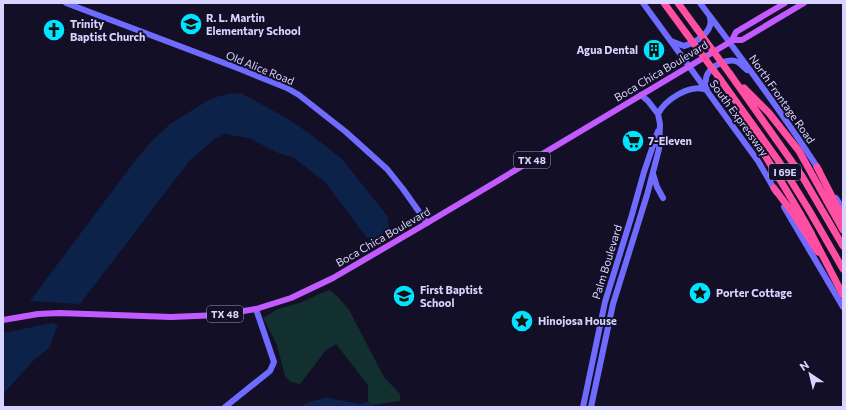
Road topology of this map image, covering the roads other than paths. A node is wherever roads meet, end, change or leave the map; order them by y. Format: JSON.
{"nodes":[{"id":1,"x":66,"y":3,"type":"edge"},
{"id":2,"x":642,"y":3,"type":"edge"},
{"id":3,"x":664,"y":3,"type":"edge"},
{"id":4,"x":678,"y":3,"type":"edge"},
{"id":5,"x":700,"y":3,"type":"edge"},
{"id":6,"x":770,"y":3,"type":"edge"},
{"id":7,"x":785,"y":3,"type":"edge"},
{"id":8,"x":804,"y":3,"type":"edge"},
{"id":9,"x":774,"y":10,"type":"junction"},
{"id":10,"x":709,"y":14,"type":"junction"},
{"id":11,"x":667,"y":37,"type":"junction"},
{"id":12,"x":731,"y":41,"type":"junction"},
{"id":13,"x":688,"y":67,"type":"junction"},
{"id":14,"x":730,"y":74,"type":"junction"},
{"id":15,"x":753,"y":75,"type":"junction"},
{"id":16,"x":720,"y":79,"type":"junction"},
{"id":17,"x":705,"y":91,"type":"junction"},
{"id":18,"x":641,"y":95,"type":"junction"},
{"id":19,"x":658,"y":114,"type":"junction"},
{"id":20,"x":660,"y":126,"type":"junction"},
{"id":21,"x":817,"y":167,"type":"junction"},
{"id":22,"x":653,"y":174,"type":"junction"},
{"id":23,"x":774,"y":188,"type":"junction"},
{"id":24,"x":663,"y":198,"type":"dead end"},
{"id":25,"x":843,"y":209,"type":"edge"},
{"id":26,"x":843,"y":218,"type":"edge"},
{"id":27,"x":427,"y":223,"type":"junction"},
{"id":28,"x":843,"y":230,"type":"edge"},
{"id":29,"x":843,"y":246,"type":"edge"},
{"id":30,"x":843,"y":269,"type":"edge"},
{"id":31,"x":843,"y":288,"type":"edge"},
{"id":32,"x":843,"y":295,"type":"edge"},
{"id":33,"x":843,"y":307,"type":"edge"},
{"id":34,"x":256,"y":309,"type":"junction"},
{"id":35,"x":3,"y":320,"type":"edge"},
{"id":36,"x":225,"y":407,"type":"edge"},
{"id":37,"x":583,"y":407,"type":"edge"},
{"id":38,"x":591,"y":407,"type":"edge"}],
"edges":[{"from":1,"to":27,"type":"main road","name":"Old Alice Road"},
{"from":2,"to":11,"type":"main road","name":"South Expressway"},
{"from":3,"to":16,"type":"highway","name":"South Expressway","number":"I 69E","bridge":true},
{"from":4,"to":14,"type":"highway","number":"I 69E","bridge":true},
{"from":5,"to":10,"type":"main road","name":"North Frontage Road"},
{"from":6,"to":9,"type":"main road"},
{"from":7,"to":9,"type":"main road","name":"Boca Chica Boulevard","number":"TX 48"},
{"from":8,"to":12,"type":"main road","name":"Boca Chica Boulevard","number":"TX 48"},
{"from":9,"to":12,"type":"main road","name":"Boca Chica Boulevard","number":"TX 48"},
{"from":10,"to":11,"type":"main road"},
{"from":10,"to":12,"type":"main road","name":"North Frontage Road"},
{"from":11,"to":13,"type":"main road","name":"South Expressway"},
{"from":12,"to":13,"type":"main road","name":"Boca Chica Boulevard","number":"TX 48"},
{"from":12,"to":15,"type":"main road","name":"North Frontage Road"},
{"from":13,"to":17,"type":"main road","name":"South Expressway"},
{"from":13,"to":18,"type":"main road","name":"Boca Chica Boulevard","number":"TX 48"},
{"from":14,"to":28,"type":"highway"},
{"from":14,"to":29,"type":"highway","name":"South Expressway","number":"I 69E"},
{"from":15,"to":17,"type":"main road"},
{"from":15,"to":21,"type":"main road","name":"North Frontage Road"},
{"from":16,"to":30,"type":"highway","name":"South Expressway","number":"I 69E"},
{"from":16,"to":32,"type":"highway","bridge":true},
{"from":17,"to":19,"type":"main road"},
{"from":17,"to":23,"type":"main road","name":"South Expressway"},
{"from":18,"to":19,"type":"main road"},
{"from":18,"to":27,"type":"main road","name":"Boca Chica Boulevard","number":"TX 48"},
{"from":19,"to":20,"type":"main road","name":"Palm Boulevard"},
{"from":20,"to":22,"type":"main road","name":"Palm Boulevard"},
{"from":20,"to":37,"type":"main road","name":"Palm Boulevard"},
{"from":21,"to":25,"type":"main road","name":"North Frontage Road"},
{"from":21,"to":26,"type":"highway"},
{"from":22,"to":24,"type":"main road"},
{"from":22,"to":38,"type":"main road","name":"Palm Boulevard"},
{"from":23,"to":31,"type":"highway"},
{"from":23,"to":33,"type":"main road","name":"South Expressway"},
{"from":27,"to":34,"type":"main road","name":"Boca Chica Boulevard","number":"TX 48"},
{"from":34,"to":35,"type":"main road","name":"Boca Chica Boulevard","number":"TX 48"},
{"from":34,"to":36,"type":"main road"}]}
